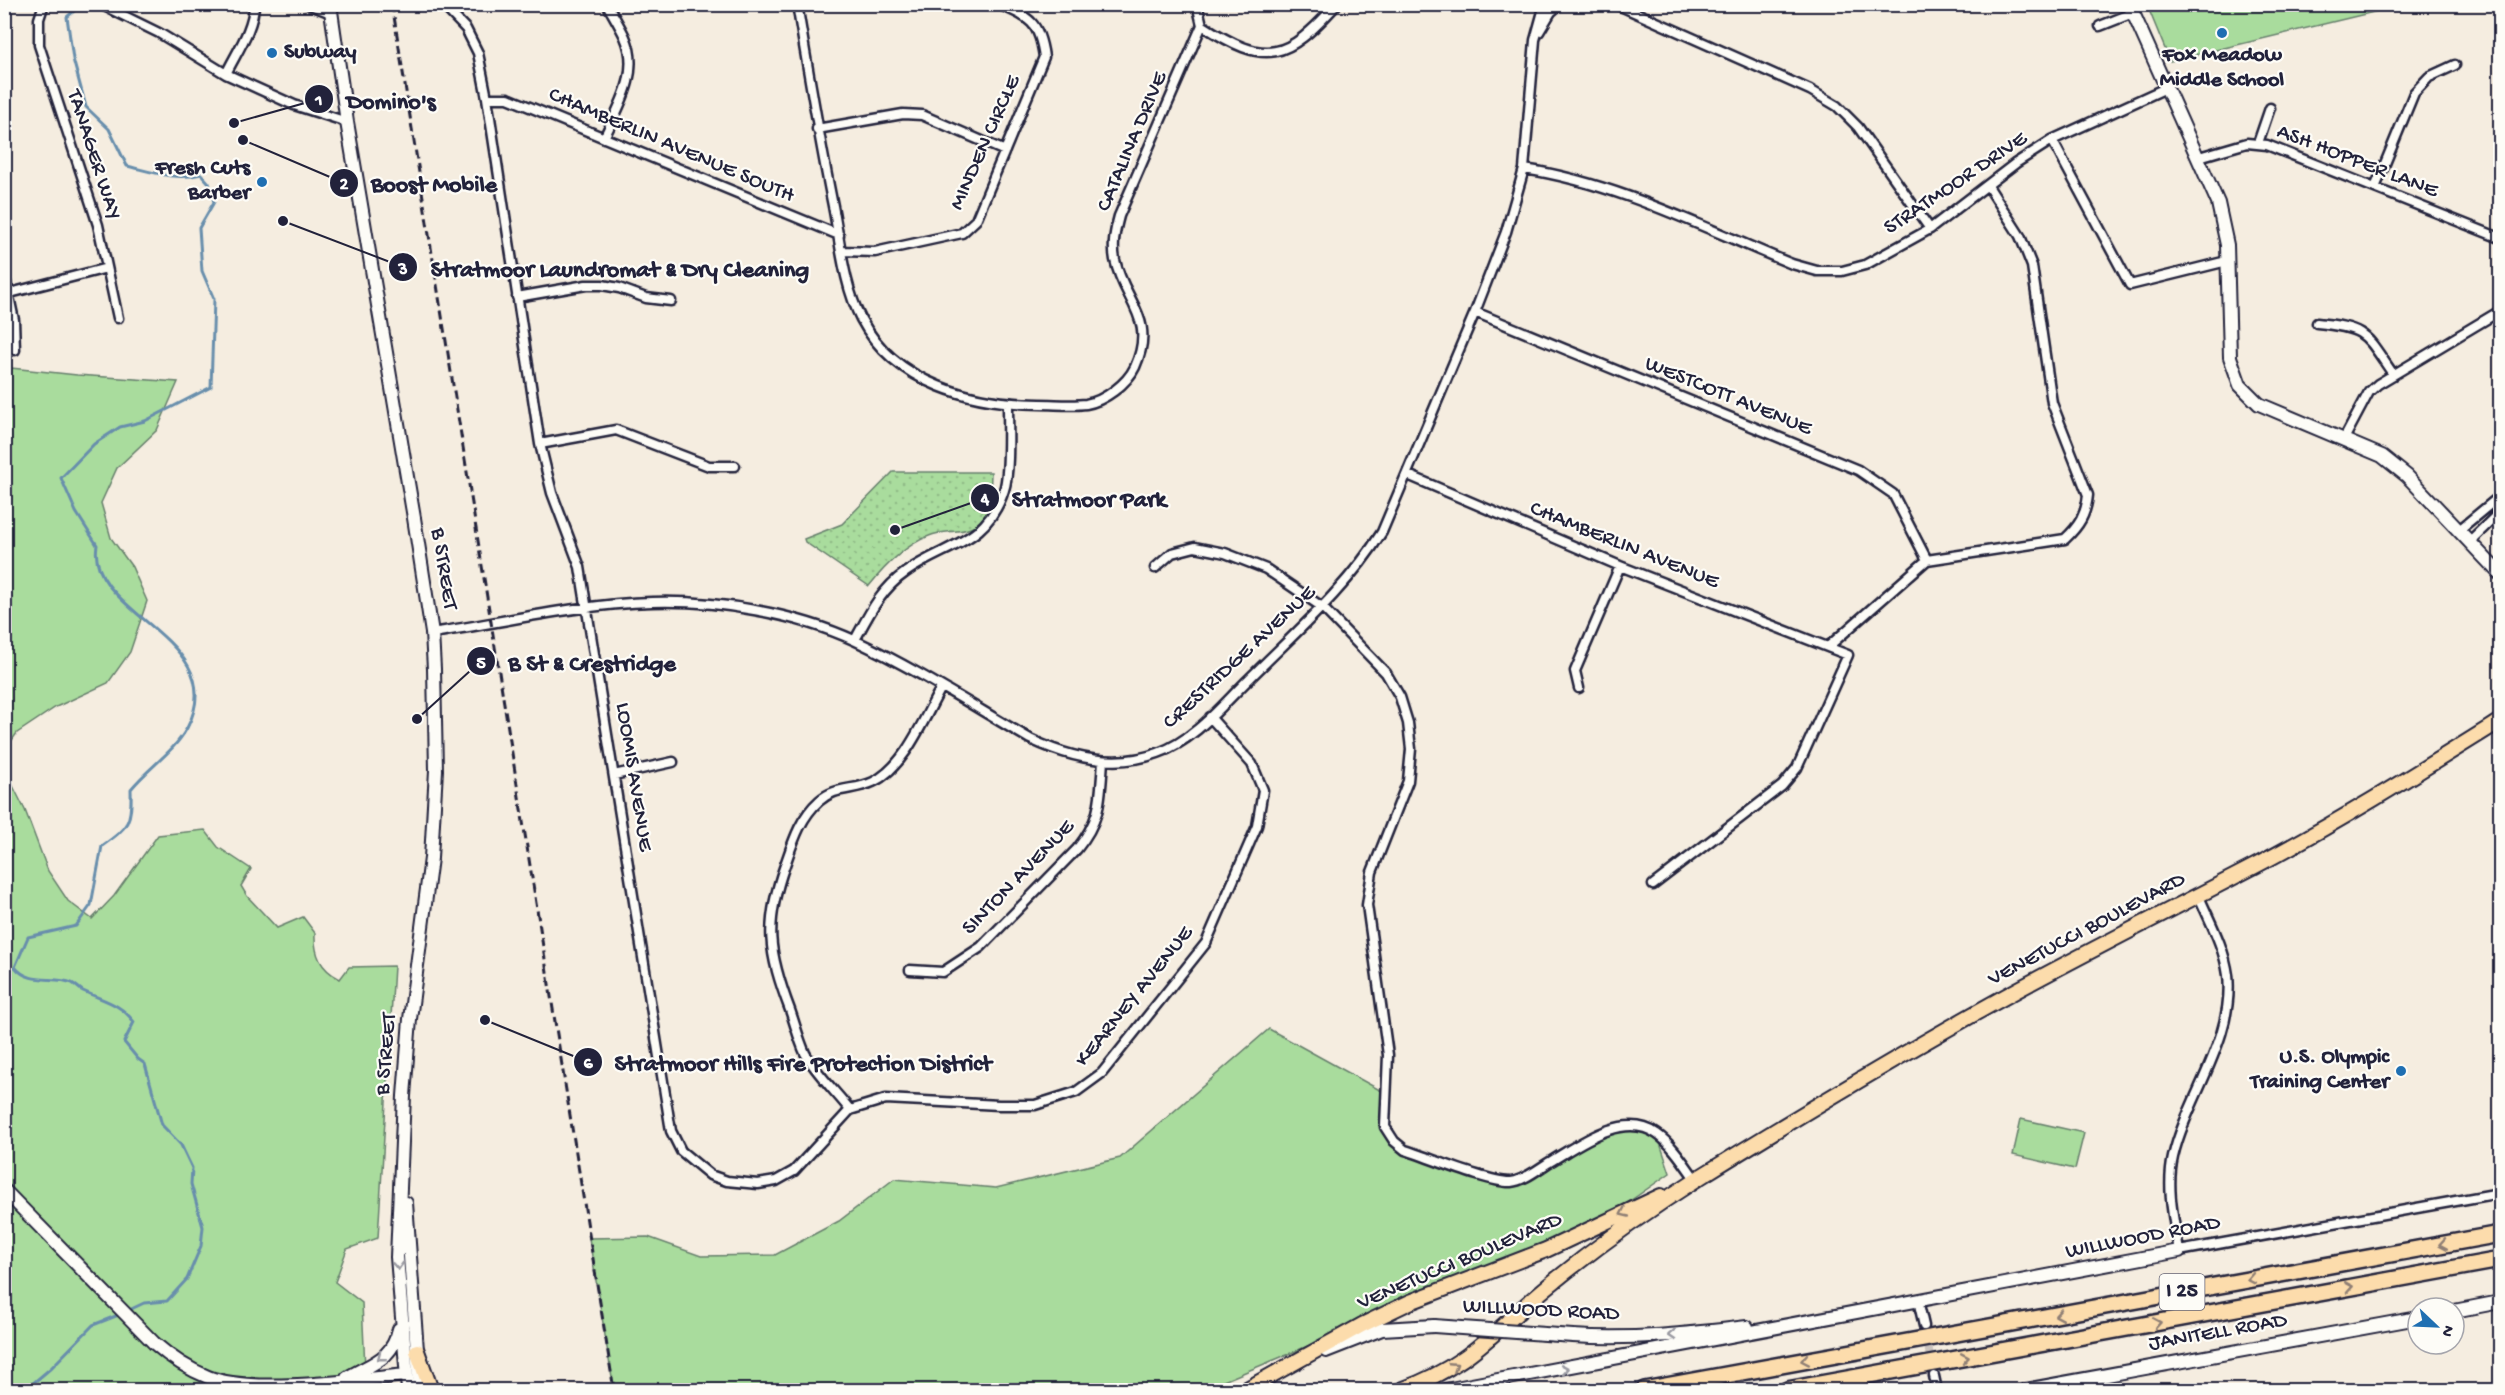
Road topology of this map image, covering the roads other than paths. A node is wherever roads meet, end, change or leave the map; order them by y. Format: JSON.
{"nodes":[{"id":1,"x":44,"y":4,"type":"edge"},
{"id":2,"x":254,"y":4,"type":"edge"},
{"id":3,"x":308,"y":4,"type":"edge"},
{"id":4,"x":442,"y":4,"type":"edge"},
{"id":5,"x":607,"y":4,"type":"edge"},
{"id":6,"x":797,"y":4,"type":"edge"},
{"id":7,"x":998,"y":4,"type":"edge"},
{"id":8,"x":1197,"y":4,"type":"edge"},
{"id":9,"x":1337,"y":4,"type":"edge"},
{"id":10,"x":1545,"y":4,"type":"edge"},
{"id":11,"x":1560,"y":4,"type":"edge"},
{"id":12,"x":1616,"y":4,"type":"edge"},
{"id":13,"x":100,"y":5,"type":"edge"},
{"id":14,"x":330,"y":9,"type":"edge"},
{"id":15,"x":2131,"y":9,"type":"edge"},
{"id":16,"x":1202,"y":25,"type":"junction"},
{"id":17,"x":2100,"y":26,"type":"dead end"},
{"id":18,"x":1535,"y":40,"type":"junction"},
{"id":19,"x":2455,"y":65,"type":"dead end"},
{"id":20,"x":226,"y":74,"type":"junction"},
{"id":21,"x":2166,"y":88,"type":"junction"},
{"id":22,"x":487,"y":98,"type":"junction"},
{"id":23,"x":2270,"y":108,"type":"dead end"},
{"id":24,"x":347,"y":122,"type":"junction"},
{"id":25,"x":817,"y":129,"type":"junction"},
{"id":26,"x":604,"y":138,"type":"junction"},
{"id":27,"x":2052,"y":140,"type":"junction"},
{"id":28,"x":2258,"y":143,"type":"junction"},
{"id":29,"x":1005,"y":151,"type":"junction"},
{"id":30,"x":2199,"y":157,"type":"junction"},
{"id":31,"x":1524,"y":169,"type":"junction"},
{"id":32,"x":1988,"y":186,"type":"junction"},
{"id":33,"x":2375,"y":188,"type":"junction"},
{"id":34,"x":1930,"y":229,"type":"junction"},
{"id":35,"x":839,"y":235,"type":"junction"},
{"id":36,"x":2500,"y":238,"type":"edge"},
{"id":37,"x":842,"y":251,"type":"junction"},
{"id":38,"x":2228,"y":261,"type":"junction"},
{"id":39,"x":107,"y":268,"type":"junction"},
{"id":40,"x":4,"y":273,"type":"edge"},
{"id":41,"x":10,"y":292,"type":"junction"},
{"id":42,"x":517,"y":297,"type":"junction"},
{"id":43,"x":671,"y":301,"type":"dead end"},
{"id":44,"x":2500,"y":311,"type":"edge"},
{"id":45,"x":1475,"y":312,"type":"junction"},
{"id":46,"x":118,"y":318,"type":"dead end"},
{"id":47,"x":2317,"y":323,"type":"dead end"},
{"id":48,"x":15,"y":350,"type":"dead end"},
{"id":49,"x":2393,"y":374,"type":"junction"},
{"id":50,"x":1008,"y":404,"type":"junction"},
{"id":51,"x":2344,"y":439,"type":"junction"},
{"id":52,"x":540,"y":444,"type":"junction"},
{"id":53,"x":735,"y":466,"type":"dead end"},
{"id":54,"x":1408,"y":475,"type":"junction"},
{"id":55,"x":2500,"y":501,"type":"edge"},
{"id":56,"x":2500,"y":512,"type":"edge"},
{"id":57,"x":2459,"y":530,"type":"junction"},
{"id":58,"x":2470,"y":541,"type":"junction"},
{"id":59,"x":1927,"y":560,"type":"junction"},
{"id":60,"x":1620,"y":567,"type":"junction"},
{"id":61,"x":1155,"y":568,"type":"dead end"},
{"id":62,"x":2500,"y":574,"type":"edge"},
{"id":63,"x":1322,"y":607,"type":"junction"},
{"id":64,"x":589,"y":609,"type":"junction"},
{"id":65,"x":432,"y":633,"type":"junction"},
{"id":66,"x":855,"y":640,"type":"junction"},
{"id":67,"x":1829,"y":646,"type":"junction"},
{"id":68,"x":941,"y":688,"type":"junction"},
{"id":69,"x":1579,"y":688,"type":"dead end"},
{"id":70,"x":1210,"y":717,"type":"junction"},
{"id":71,"x":2500,"y":721,"type":"edge"},
{"id":72,"x":1103,"y":761,"type":"junction"},
{"id":73,"x":673,"y":762,"type":"dead end"},
{"id":74,"x":614,"y":774,"type":"junction"},
{"id":75,"x":1653,"y":885,"type":"dead end"},
{"id":76,"x":2198,"y":894,"type":"junction"},
{"id":77,"x":910,"y":970,"type":"dead end"},
{"id":78,"x":850,"y":1110,"type":"junction"},
{"id":79,"x":402,"y":1145,"type":"junction"},
{"id":80,"x":1696,"y":1180,"type":"junction"},
{"id":81,"x":4,"y":1190,"type":"edge"},
{"id":82,"x":2500,"y":1193,"type":"edge"},
{"id":83,"x":2500,"y":1234,"type":"edge"},
{"id":84,"x":2179,"y":1251,"type":"junction"},
{"id":85,"x":2500,"y":1260,"type":"edge"},
{"id":86,"x":1918,"y":1300,"type":"junction"},
{"id":87,"x":2500,"y":1302,"type":"edge"},
{"id":88,"x":2466,"y":1309,"type":"edge"},
{"id":89,"x":401,"y":1319,"type":"junction"},
{"id":90,"x":2406,"y":1320,"type":"edge"},
{"id":91,"x":1793,"y":1323,"type":"junction"},
{"id":92,"x":1924,"y":1326,"type":"tunnel mouth"},
{"id":93,"x":417,"y":1351,"type":"junction"},
{"id":94,"x":1294,"y":1365,"type":"junction"},
{"id":95,"x":406,"y":1375,"type":"junction"},
{"id":96,"x":1934,"y":1376,"type":"tunnel mouth"},
{"id":97,"x":343,"y":1381,"type":"junction"},
{"id":98,"x":408,"y":1390,"type":"edge"},
{"id":99,"x":420,"y":1390,"type":"edge"},
{"id":100,"x":431,"y":1390,"type":"edge"},
{"id":101,"x":1245,"y":1390,"type":"edge"},
{"id":102,"x":1401,"y":1390,"type":"edge"},
{"id":103,"x":1445,"y":1390,"type":"edge"},
{"id":104,"x":1644,"y":1390,"type":"edge"},
{"id":105,"x":1787,"y":1390,"type":"edge"},
{"id":106,"x":1937,"y":1390,"type":"edge"},
{"id":107,"x":2025,"y":1390,"type":"edge"}],
"edges":[{"from":1,"to":39,"type":"street","name":"TANAGER WAY"},
{"from":2,"to":20,"type":"street"},
{"from":3,"to":14,"type":"street"},
{"from":4,"to":22,"type":"street","name":"LOOMIS AVENUE"},
{"from":5,"to":26,"type":"street"},
{"from":6,"to":25,"type":"street","name":"CATALINA DRIVE"},
{"from":7,"to":29,"type":"street","name":"MINDEN CIRCLE"},
{"from":8,"to":16,"type":"street"},
{"from":9,"to":16,"type":"street"},
{"from":10,"to":18,"type":"street","name":"CRESTRIDGE AVENUE"},
{"from":11,"to":18,"type":"street","name":"CRESTRIDGE AVENUE"},
{"from":12,"to":34,"type":"street"},
{"from":13,"to":20,"type":"street"},
{"from":14,"to":24,"type":"main road","name":"B STREET"},
{"from":15,"to":17,"type":"street"},
{"from":15,"to":21,"type":"main road"},
{"from":16,"to":50,"type":"street","name":"CATALINA DRIVE"},
{"from":18,"to":31,"type":"street","name":"CRESTRIDGE AVENUE"},
{"from":19,"to":33,"type":"street"},
{"from":20,"to":24,"type":"street"},
{"from":21,"to":27,"type":"street","name":"STRATMOOR DRIVE"},
{"from":21,"to":30,"type":"main road"},
{"from":22,"to":26,"type":"street","name":"CHAMBERLIN AVENUE SOUTH"},
{"from":22,"to":42,"type":"street","name":"LOOMIS AVENUE"},
{"from":23,"to":28,"type":"street"},
{"from":24,"to":65,"type":"main road","name":"B STREET"},
{"from":25,"to":29,"type":"street"},
{"from":25,"to":35,"type":"street","name":"CATALINA DRIVE"},
{"from":26,"to":35,"type":"street","name":"CHAMBERLIN AVENUE SOUTH"},
{"from":27,"to":32,"type":"street","name":"STRATMOOR DRIVE"},
{"from":27,"to":38,"type":"street"},
{"from":28,"to":30,"type":"street","name":"ASH HOPPER LANE"},
{"from":28,"to":33,"type":"street","name":"ASH HOPPER LANE"},
{"from":29,"to":37,"type":"street","name":"MINDEN CIRCLE"},
{"from":30,"to":38,"type":"main road"},
{"from":31,"to":34,"type":"street","name":"STRATMOOR DRIVE"},
{"from":31,"to":45,"type":"street","name":"CRESTRIDGE AVENUE"},
{"from":32,"to":34,"type":"street","name":"STRATMOOR DRIVE"},
{"from":32,"to":59,"type":"street"},
{"from":33,"to":36,"type":"street","name":"ASH HOPPER LANE"},
{"from":35,"to":37,"type":"street","name":"CATALINA DRIVE"},
{"from":37,"to":50,"type":"street","name":"CATALINA DRIVE"},
{"from":38,"to":51,"type":"main road"},
{"from":39,"to":41,"type":"street"},
{"from":39,"to":46,"type":"street","name":"TANAGER WAY"},
{"from":40,"to":41,"type":"street"},
{"from":41,"to":48,"type":"street"},
{"from":42,"to":43,"type":"street"},
{"from":42,"to":52,"type":"street","name":"LOOMIS AVENUE"},
{"from":44,"to":49,"type":"street"},
{"from":45,"to":54,"type":"street","name":"CRESTRIDGE AVENUE"},
{"from":45,"to":59,"type":"street","name":"WESTCOTT AVENUE"},
{"from":47,"to":49,"type":"street"},
{"from":49,"to":51,"type":"street"},
{"from":50,"to":66,"type":"street"},
{"from":51,"to":57,"type":"main road"},
{"from":52,"to":53,"type":"street"},
{"from":52,"to":64,"type":"street","name":"LOOMIS AVENUE"},
{"from":54,"to":60,"type":"street","name":"CHAMBERLIN AVENUE"},
{"from":54,"to":63,"type":"street","name":"CRESTRIDGE AVENUE"},
{"from":55,"to":57,"type":"street"},
{"from":56,"to":58,"type":"street"},
{"from":57,"to":58,"type":"main road"},
{"from":58,"to":62,"type":"main road"},
{"from":59,"to":67,"type":"street"},
{"from":60,"to":67,"type":"street","name":"CHAMBERLIN AVENUE"},
{"from":60,"to":69,"type":"street"},
{"from":61,"to":63,"type":"street"},
{"from":63,"to":70,"type":"street","name":"CRESTRIDGE AVENUE"},
{"from":63,"to":80,"type":"street"},
{"from":64,"to":65,"type":"street","name":"CRESTRIDGE AVENUE"},
{"from":64,"to":66,"type":"street","name":"CRESTRIDGE AVENUE"},
{"from":64,"to":74,"type":"street","name":"LOOMIS AVENUE"},
{"from":65,"to":79,"type":"main road","name":"B STREET"},
{"from":66,"to":68,"type":"street","name":"CRESTRIDGE AVENUE"},
{"from":67,"to":75,"type":"street","name":"CHAMBERLIN AVENUE"},
{"from":68,"to":72,"type":"street","name":"CRESTRIDGE AVENUE"},
{"from":68,"to":78,"type":"street"},
{"from":70,"to":72,"type":"street","name":"CRESTRIDGE AVENUE"},
{"from":70,"to":78,"type":"street","name":"KEARNEY AVENUE"},
{"from":71,"to":76,"type":"main road","name":"VENETUCCI BOULEVARD"},
{"from":72,"to":77,"type":"street","name":"SINTON AVENUE"},
{"from":73,"to":74,"type":"street"},
{"from":74,"to":78,"type":"street","name":"LOOMIS AVENUE"},
{"from":76,"to":80,"type":"main road","name":"VENETUCCI BOULEVARD"},
{"from":76,"to":84,"type":"street"},
{"from":79,"to":89,"type":"main road","name":"B STREET","one_way":true},
{"from":79,"to":93,"type":"main road","name":"B STREET"},
{"from":80,"to":94,"type":"main road","name":"VENETUCCI BOULEVARD","one_way":true},
{"from":102,"to":80,"type":"main road","name":"VENETUCCI BOULEVARD","one_way":true},
{"from":81,"to":97,"type":"main road"},
{"from":82,"to":84,"type":"street","name":"WILLWOOD ROAD"},
{"from":83,"to":104,"type":"highway","number":"I 25","one_way":true},
{"from":84,"to":86,"type":"main road","name":"WILLWOOD ROAD"},
{"from":105,"to":85,"type":"highway","number":"I 25","one_way":true},
{"from":86,"to":91,"type":"main road","name":"WILLWOOD ROAD"},
{"from":86,"to":92,"type":"street"},
{"from":87,"to":88,"type":"main road"},
{"from":89,"to":95,"type":"main road","name":"B STREET"},
{"from":89,"to":97,"type":"main road","one_way":true},
{"from":90,"to":107,"type":"main road","name":"JANITELL ROAD"},
{"from":91,"to":94,"type":"main road","name":"WILLWOOD ROAD","one_way":true,"bridge":true},
{"from":103,"to":91,"type":"main road","name":"WILLWOOD ROAD","one_way":true},
{"from":93,"to":99,"type":"main road","name":"B STREET"},
{"from":93,"to":100,"type":"main road"},
{"from":94,"to":101,"type":"main road","name":"VENETUCCI BOULEVARD"},
{"from":95,"to":97,"type":"main road"},
{"from":95,"to":98,"type":"main road","name":"B STREET"},
{"from":96,"to":106,"type":"street"}]}
